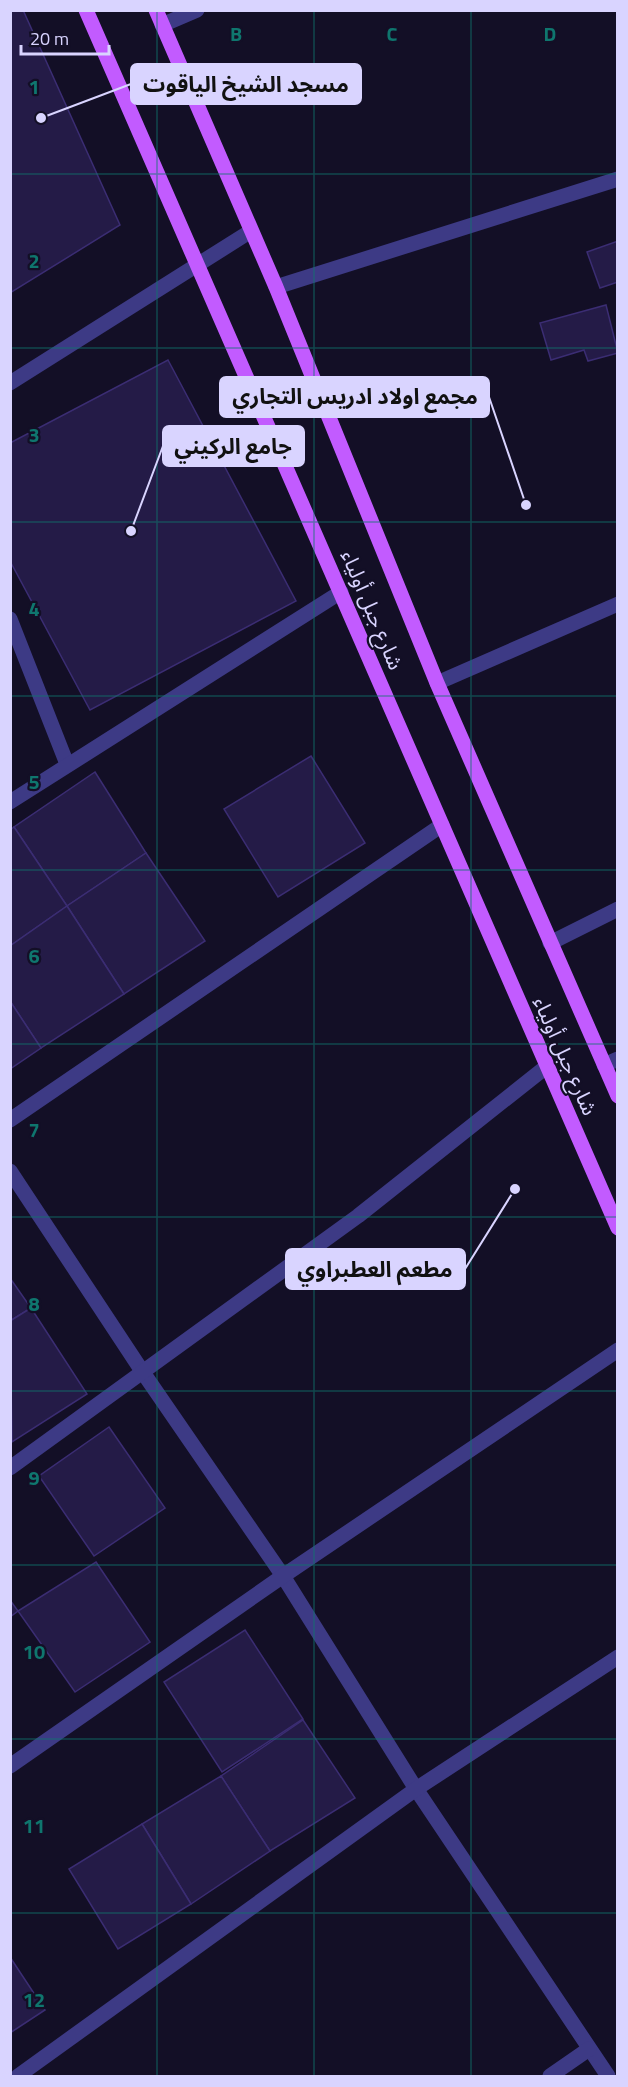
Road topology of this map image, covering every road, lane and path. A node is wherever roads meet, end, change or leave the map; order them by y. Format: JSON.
{"nodes":[{"id":1,"x":86,"y":10,"type":"edge"},
{"id":2,"x":197,"y":10,"type":"edge"},
{"id":3,"x":159,"y":18,"type":"edge"},
{"id":4,"x":618,"y":179,"type":"edge"},
{"id":5,"x":251,"y":231,"type":"junction"},
{"id":6,"x":198,"y":263,"type":"junction"},
{"id":7,"x":276,"y":287,"type":"junction"},
{"id":8,"x":10,"y":383,"type":"edge"},
{"id":9,"x":341,"y":592,"type":"junction"},
{"id":10,"x":618,"y":604,"type":"edge"},
{"id":11,"x":10,"y":619,"type":"edge"},
{"id":12,"x":437,"y":683,"type":"junction"},
{"id":13,"x":67,"y":764,"type":"junction"},
{"id":14,"x":10,"y":802,"type":"edge"},
{"id":15,"x":442,"y":825,"type":"junction"},
{"id":16,"x":618,"y":909,"type":"edge"},
{"id":17,"x":550,"y":943,"type":"junction"},
{"id":18,"x":611,"y":1062,"type":"edge"},
{"id":19,"x":546,"y":1066,"type":"junction"},
{"id":20,"x":618,"y":1096,"type":"edge"},
{"id":21,"x":10,"y":1120,"type":"edge"},
{"id":22,"x":11,"y":1173,"type":"edge"},
{"id":23,"x":618,"y":1228,"type":"edge"},
{"id":24,"x":618,"y":1350,"type":"edge"},
{"id":25,"x":142,"y":1371,"type":"junction"},
{"id":26,"x":10,"y":1468,"type":"edge"},
{"id":27,"x":283,"y":1576,"type":"junction"},
{"id":28,"x":618,"y":1657,"type":"edge"},
{"id":29,"x":10,"y":1766,"type":"edge"},
{"id":30,"x":416,"y":1789,"type":"junction"},
{"id":31,"x":589,"y":2049,"type":"junction"},
{"id":32,"x":20,"y":2076,"type":"edge"},
{"id":33,"x":550,"y":2076,"type":"edge"},
{"id":34,"x":608,"y":2076,"type":"edge"}],
"edges":[{"from":1,"to":6,"type":"main road","name":"شارع جبل أولياء"},
{"from":2,"to":3,"type":"street"},
{"from":3,"to":5,"type":"main road","name":"شارع جبل أولياء"},
{"from":4,"to":7,"type":"street"},
{"from":5,"to":6,"type":"street"},
{"from":5,"to":7,"type":"main road","name":"شارع جبل أولياء"},
{"from":6,"to":8,"type":"street"},
{"from":6,"to":9,"type":"main road","name":"شارع جبل أولياء"},
{"from":7,"to":12,"type":"main road","name":"شارع جبل أولياء"},
{"from":9,"to":13,"type":"street"},
{"from":9,"to":15,"type":"main road","name":"شارع جبل أولياء"},
{"from":10,"to":12,"type":"street"},
{"from":11,"to":13,"type":"street"},
{"from":12,"to":17,"type":"main road","name":"شارع جبل أولياء"},
{"from":13,"to":14,"type":"street"},
{"from":15,"to":19,"type":"main road","name":"شارع جبل أولياء"},
{"from":15,"to":21,"type":"street"},
{"from":16,"to":17,"type":"street"},
{"from":17,"to":18,"type":"main road","name":"شارع جبل أولياء"},
{"from":18,"to":20,"type":"main road","name":"شارع جبل أولياء"},
{"from":19,"to":23,"type":"main road","name":"شارع جبل أولياء"},
{"from":19,"to":25,"type":"street"},
{"from":22,"to":25,"type":"street"},
{"from":24,"to":27,"type":"street"},
{"from":25,"to":26,"type":"street"},
{"from":25,"to":27,"type":"street"},
{"from":27,"to":29,"type":"street"},
{"from":27,"to":30,"type":"street"},
{"from":28,"to":30,"type":"street"},
{"from":30,"to":31,"type":"street"},
{"from":30,"to":32,"type":"street"},
{"from":31,"to":33,"type":"street"},
{"from":31,"to":34,"type":"street"}]}
